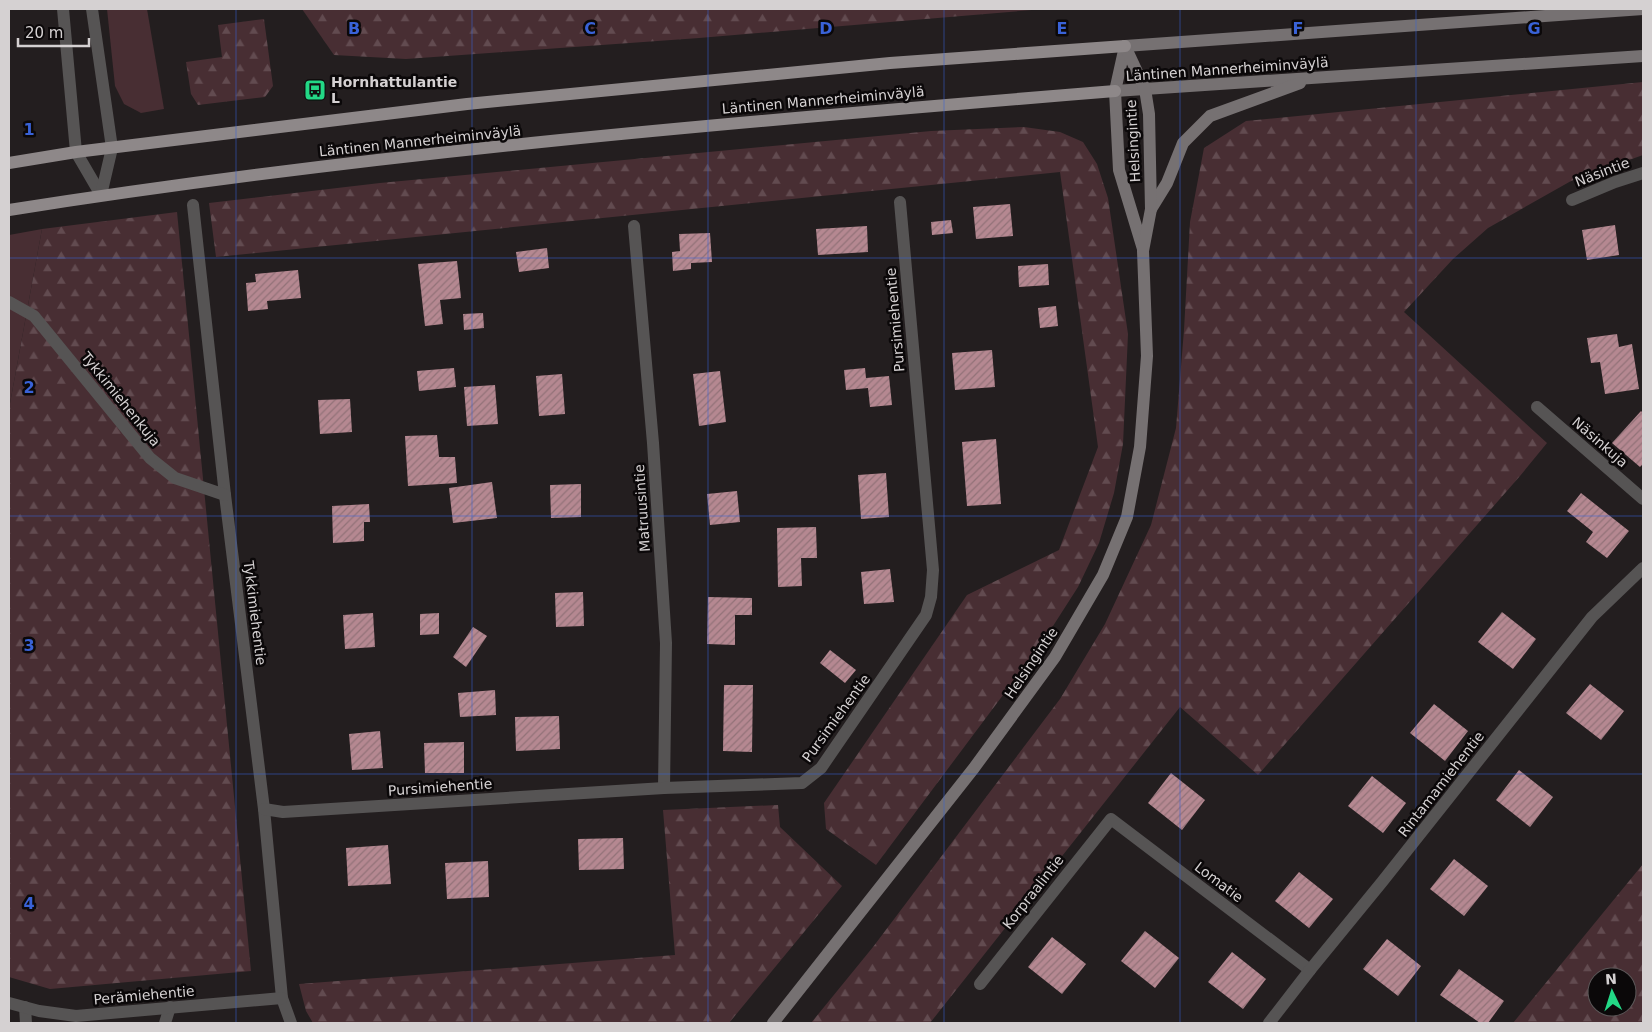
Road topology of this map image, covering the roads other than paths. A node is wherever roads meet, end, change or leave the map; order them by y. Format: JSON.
{"nodes":[{"id":1,"x":63,"y":9,"type":"edge"},
{"id":2,"x":92,"y":9,"type":"edge"},
{"id":3,"x":1643,"y":9,"type":"edge"},
{"id":4,"x":1125,"y":46,"type":"junction"},
{"id":5,"x":1643,"y":56,"type":"edge"},
{"id":6,"x":1316,"y":78,"type":"junction"},
{"id":7,"x":1145,"y":89,"type":"junction"},
{"id":8,"x":1115,"y":91,"type":"junction"},
{"id":9,"x":112,"y":148,"type":"junction"},
{"id":10,"x":76,"y":152,"type":"junction"},
{"id":11,"x":9,"y":163,"type":"edge"},
{"id":12,"x":1643,"y":173,"type":"edge"},
{"id":13,"x":101,"y":196,"type":"junction"},
{"id":14,"x":1572,"y":200,"type":"dead end"},
{"id":15,"x":900,"y":202,"type":"dead end"},
{"id":16,"x":192,"y":205,"type":"dead end"},
{"id":17,"x":1151,"y":209,"type":"junction"},
{"id":18,"x":9,"y":210,"type":"edge"},
{"id":19,"x":634,"y":226,"type":"dead end"},
{"id":20,"x":1143,"y":251,"type":"junction"},
{"id":21,"x":9,"y":302,"type":"edge"},
{"id":22,"x":1537,"y":407,"type":"dead end"},
{"id":23,"x":225,"y":495,"type":"junction"},
{"id":24,"x":1643,"y":499,"type":"edge"},
{"id":25,"x":1643,"y":568,"type":"edge"},
{"id":26,"x":664,"y":788,"type":"junction"},
{"id":27,"x":264,"y":809,"type":"junction"},
{"id":28,"x":1110,"y":819,"type":"joint"},
{"id":29,"x":1310,"y":970,"type":"junction"},
{"id":30,"x":980,"y":984,"type":"dead end"},
{"id":31,"x":282,"y":998,"type":"junction"},
{"id":32,"x":9,"y":1003,"type":"edge"},
{"id":33,"x":25,"y":1007,"type":"junction"},
{"id":34,"x":170,"y":1007,"type":"junction"},
{"id":35,"x":26,"y":1023,"type":"edge"},
{"id":36,"x":165,"y":1023,"type":"edge"},
{"id":37,"x":291,"y":1023,"type":"edge"},
{"id":38,"x":773,"y":1023,"type":"edge"},
{"id":39,"x":1269,"y":1023,"type":"edge"}],
"edges":[{"from":1,"to":10,"type":"street"},
{"from":2,"to":9,"type":"street"},
{"from":3,"to":4,"type":"main road"},
{"from":4,"to":7,"type":"main road","name":"Helsingintie"},
{"from":4,"to":8,"type":"main road","name":"Helsingintie"},
{"from":4,"to":9,"type":"main road"},
{"from":5,"to":6,"type":"main road","name":"Läntinen Mannerheiminväylä"},
{"from":6,"to":7,"type":"main road","name":"Läntinen Mannerheiminväylä"},
{"from":6,"to":17,"type":"main road","name":"Helsingintie"},
{"from":7,"to":8,"type":"main road","name":"Läntinen Mannerheiminväylä"},
{"from":7,"to":17,"type":"main road","name":"Helsingintie"},
{"from":8,"to":13,"type":"main road","name":"Läntinen Mannerheiminväylä"},
{"from":8,"to":20,"type":"main road","name":"Helsingintie"},
{"from":9,"to":10,"type":"main road"},
{"from":9,"to":13,"type":"street"},
{"from":10,"to":11,"type":"main road"},
{"from":10,"to":13,"type":"street"},
{"from":12,"to":14,"type":"street","name":"Näsintie"},
{"from":13,"to":18,"type":"main road","name":"Läntinen Mannerheiminväylä"},
{"from":15,"to":26,"type":"street","name":"Pursimiehentie"},
{"from":16,"to":23,"type":"street","name":"Tykkimiehentie"},
{"from":17,"to":20,"type":"main road","name":"Helsingintie"},
{"from":19,"to":26,"type":"street","name":"Matruusintie"},
{"from":20,"to":38,"type":"main road","name":"Helsingintie"},
{"from":21,"to":23,"type":"street","name":"Tykkimiehenkuja"},
{"from":22,"to":24,"type":"street","name":"Näsinkuja"},
{"from":23,"to":27,"type":"street","name":"Tykkimiehentie"},
{"from":25,"to":29,"type":"street","name":"Rintamamiehentie"},
{"from":26,"to":27,"type":"street","name":"Pursimiehentie"},
{"from":27,"to":31,"type":"street","name":"Tykkimiehentie"},
{"from":28,"to":29,"type":"street","name":"Lomatie"},
{"from":28,"to":30,"type":"street","name":"Korpraalintie"},
{"from":29,"to":39,"type":"street","name":"Rintamamiehentie"},
{"from":31,"to":34,"type":"street","name":"Perämiehentie"},
{"from":31,"to":37,"type":"street","name":"Tykkimiehentie"},
{"from":32,"to":33,"type":"street","name":"Perämiehentie"},
{"from":33,"to":34,"type":"street","name":"Perämiehentie"},
{"from":33,"to":35,"type":"street"},
{"from":34,"to":36,"type":"street"}]}
